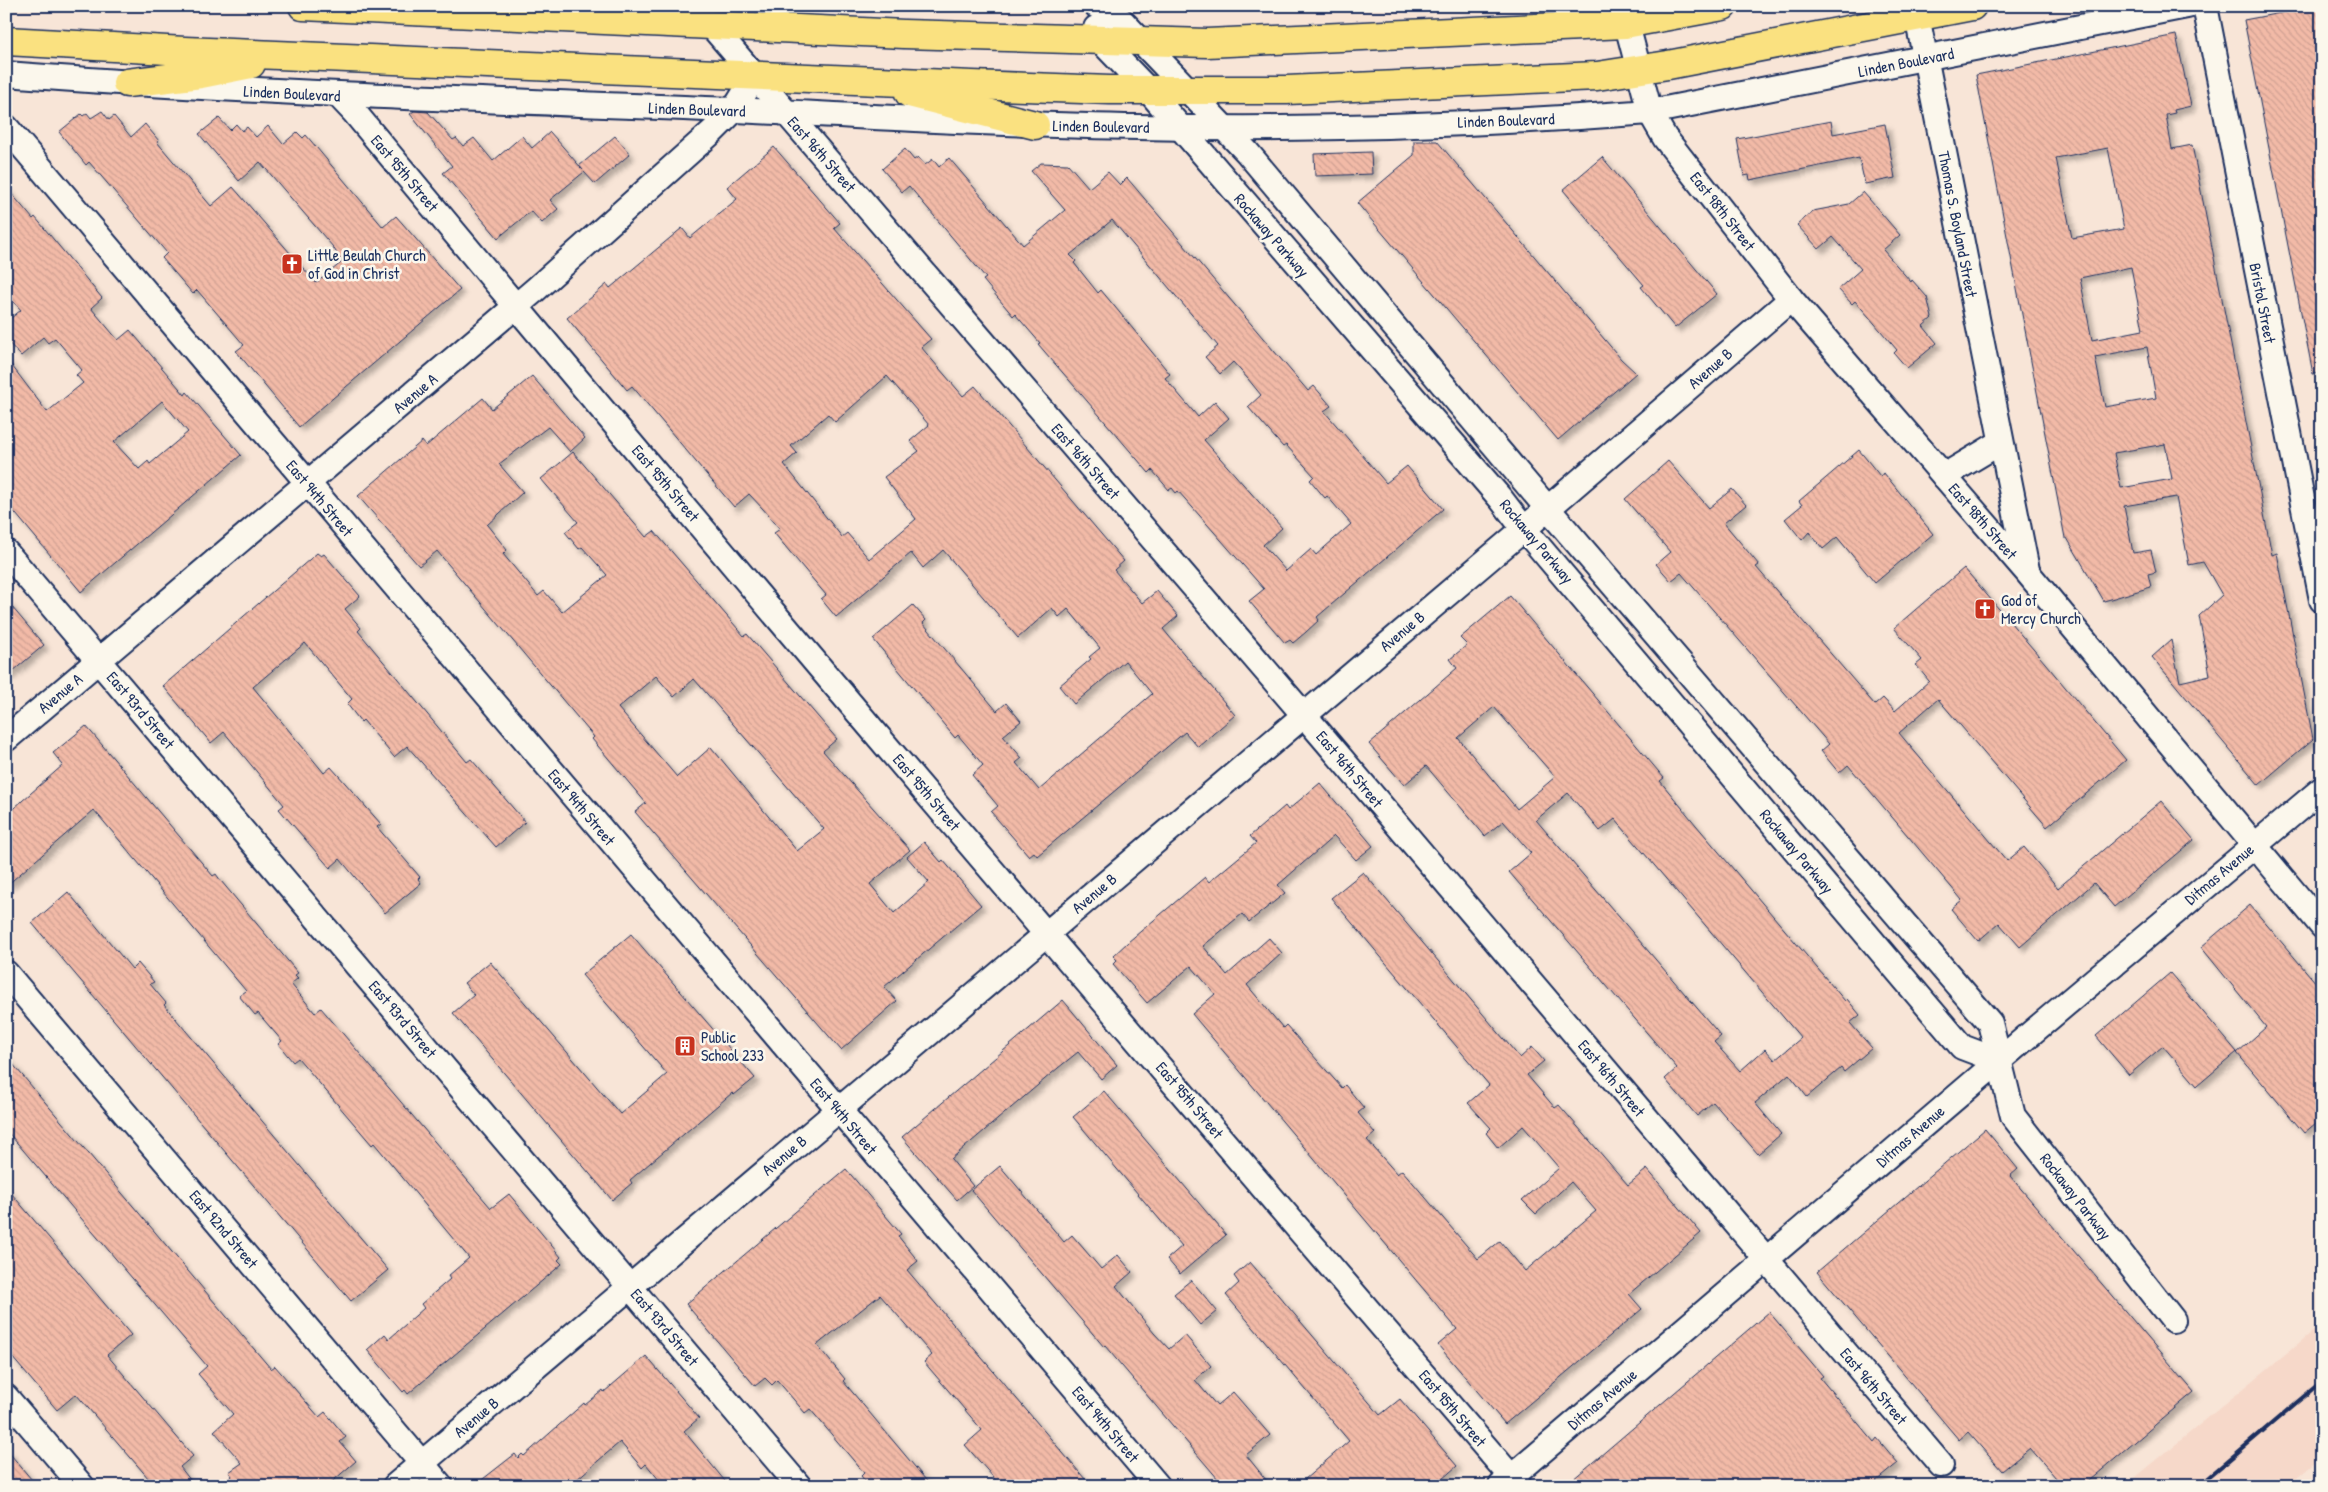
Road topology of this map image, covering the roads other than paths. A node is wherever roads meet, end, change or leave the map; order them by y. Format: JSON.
{"nodes":[{"id":1,"x":302,"y":6,"type":"edge"},
{"id":2,"x":1092,"y":6,"type":"edge"},
{"id":3,"x":1097,"y":6,"type":"edge"},
{"id":4,"x":1723,"y":6,"type":"edge"},
{"id":5,"x":1972,"y":6,"type":"edge"},
{"id":6,"x":2187,"y":6,"type":"edge"},
{"id":7,"x":2205,"y":6,"type":"edge"},
{"id":8,"x":1916,"y":12,"type":"edge"},
{"id":9,"x":1623,"y":15,"type":"edge"},
{"id":10,"x":710,"y":24,"type":"junction"},
{"id":11,"x":1098,"y":38,"type":"junction"},
{"id":12,"x":1140,"y":40,"type":"junction"},
{"id":13,"x":6,"y":41,"type":"edge"},
{"id":14,"x":298,"y":55,"type":"junction"},
{"id":15,"x":1925,"y":58,"type":"junction"},
{"id":16,"x":1639,"y":71,"type":"junction"},
{"id":17,"x":6,"y":74,"type":"edge"},
{"id":18,"x":755,"y":76,"type":"junction"},
{"id":19,"x":864,"y":80,"type":"junction"},
{"id":20,"x":127,"y":84,"type":"junction"},
{"id":21,"x":1148,"y":90,"type":"junction"},
{"id":22,"x":1189,"y":90,"type":"junction"},
{"id":23,"x":338,"y":95,"type":"junction"},
{"id":24,"x":734,"y":110,"type":"junction"},
{"id":25,"x":1650,"y":112,"type":"junction"},
{"id":26,"x":787,"y":113,"type":"junction"},
{"id":27,"x":1035,"y":124,"type":"junction"},
{"id":28,"x":6,"y":127,"type":"edge"},
{"id":29,"x":1180,"y":127,"type":"junction"},
{"id":30,"x":1224,"y":128,"type":"junction"},
{"id":31,"x":1791,"y":299,"type":"junction"},
{"id":32,"x":516,"y":307,"type":"junction"},
{"id":33,"x":2002,"y":442,"type":"junction"},
{"id":34,"x":1944,"y":476,"type":"junction"},
{"id":35,"x":307,"y":484,"type":"junction"},
{"id":36,"x":1548,"y":509,"type":"junction"},
{"id":37,"x":1524,"y":529,"type":"junction"},
{"id":38,"x":6,"y":552,"type":"edge"},
{"id":39,"x":2027,"y":572,"type":"junction"},
{"id":40,"x":2322,"y":600,"type":"edge"},
{"id":41,"x":99,"y":661,"type":"junction"},
{"id":42,"x":1303,"y":714,"type":"junction"},
{"id":43,"x":6,"y":739,"type":"edge"},
{"id":44,"x":2322,"y":789,"type":"edge"},
{"id":45,"x":2254,"y":845,"type":"junction"},
{"id":46,"x":2322,"y":926,"type":"edge"},
{"id":47,"x":1047,"y":933,"type":"junction"},
{"id":48,"x":6,"y":973,"type":"edge"},
{"id":49,"x":1998,"y":1061,"type":"junction"},
{"id":50,"x":838,"y":1109,"type":"junction"},
{"id":51,"x":1766,"y":1260,"type":"junction"},
{"id":52,"x":630,"y":1286,"type":"junction"},
{"id":53,"x":2173,"y":1320,"type":"dead end"},
{"id":54,"x":6,"y":1397,"type":"edge"},
{"id":55,"x":422,"y":1463,"type":"junction"},
{"id":56,"x":1941,"y":1465,"type":"dead end"},
{"id":57,"x":1511,"y":1483,"type":"edge"},
{"id":58,"x":82,"y":1486,"type":"edge"},
{"id":59,"x":395,"y":1486,"type":"edge"},
{"id":60,"x":441,"y":1486,"type":"edge"},
{"id":61,"x":799,"y":1486,"type":"edge"},
{"id":62,"x":1158,"y":1486,"type":"edge"}],
"edges":[{"from":1,"to":10,"type":"highway"},
{"from":2,"to":11,"type":"street"},
{"from":3,"to":12,"type":"street","name":"Rockaway Parkway"},
{"from":4,"to":9,"type":"highway"},
{"from":5,"to":8,"type":"highway"},
{"from":6,"to":15,"type":"street","name":"Linden Boulevard"},
{"from":7,"to":40,"type":"street","name":"Bristol Street"},
{"from":8,"to":15,"type":"street","name":"Thomas S. Boyland Street"},
{"from":8,"to":16,"type":"highway"},
{"from":9,"to":12,"type":"highway"},
{"from":9,"to":16,"type":"street","name":"East 98th Street"},
{"from":10,"to":11,"type":"highway"},
{"from":10,"to":18,"type":"street"},
{"from":11,"to":12,"type":"highway"},
{"from":11,"to":21,"type":"street","name":"Rockaway Parkway"},
{"from":12,"to":22,"type":"street","name":"Rockaway Parkway"},
{"from":13,"to":14,"type":"highway"},
{"from":14,"to":18,"type":"highway"},
{"from":14,"to":20,"type":"highway"},
{"from":15,"to":25,"type":"street","name":"Linden Boulevard"},
{"from":15,"to":33,"type":"street","name":"Thomas S. Boyland Street"},
{"from":16,"to":22,"type":"highway"},
{"from":16,"to":25,"type":"street","name":"East 98th Street"},
{"from":17,"to":20,"type":"street","name":"Linden Boulevard"},
{"from":18,"to":19,"type":"highway"},
{"from":18,"to":24,"type":"street","name":"Avenue A"},
{"from":18,"to":26,"type":"street","name":"East 96th Street"},
{"from":19,"to":21,"type":"highway"},
{"from":19,"to":27,"type":"highway"},
{"from":20,"to":23,"type":"street","name":"Linden Boulevard"},
{"from":21,"to":22,"type":"highway"},
{"from":21,"to":29,"type":"street","name":"Rockaway Parkway"},
{"from":22,"to":30,"type":"street","name":"Rockaway Parkway"},
{"from":23,"to":24,"type":"street","name":"Linden Boulevard"},
{"from":23,"to":32,"type":"street","name":"East 95th Street"},
{"from":24,"to":26,"type":"street","name":"Linden Boulevard"},
{"from":24,"to":32,"type":"street","name":"Avenue A"},
{"from":25,"to":30,"type":"street","name":"Linden Boulevard"},
{"from":25,"to":31,"type":"street","name":"East 98th Street"},
{"from":26,"to":27,"type":"street","name":"Linden Boulevard"},
{"from":26,"to":42,"type":"street","name":"East 96th Street"},
{"from":27,"to":29,"type":"street","name":"Linden Boulevard"},
{"from":28,"to":35,"type":"street","name":"East 94th Street"},
{"from":29,"to":30,"type":"street","name":"Linden Boulevard"},
{"from":29,"to":37,"type":"street","name":"Rockaway Parkway"},
{"from":30,"to":36,"type":"street","name":"Rockaway Parkway"},
{"from":31,"to":34,"type":"street","name":"East 98th Street"},
{"from":31,"to":36,"type":"street","name":"Avenue B"},
{"from":32,"to":35,"type":"street","name":"Avenue A"},
{"from":32,"to":47,"type":"street","name":"East 95th Street"},
{"from":33,"to":34,"type":"street"},
{"from":33,"to":39,"type":"street","name":"Thomas S. Boyland Street"},
{"from":34,"to":39,"type":"street","name":"East 98th Street"},
{"from":35,"to":41,"type":"street","name":"Avenue A"},
{"from":35,"to":50,"type":"street","name":"East 94th Street"},
{"from":36,"to":37,"type":"street","name":"Avenue B"},
{"from":36,"to":49,"type":"street","name":"Rockaway Parkway"},
{"from":37,"to":42,"type":"street","name":"Avenue B"},
{"from":37,"to":49,"type":"street","name":"Rockaway Parkway"},
{"from":38,"to":41,"type":"street","name":"East 93rd Street"},
{"from":39,"to":45,"type":"street","name":"East 98th Street"},
{"from":41,"to":43,"type":"street","name":"Avenue A"},
{"from":41,"to":52,"type":"street","name":"East 93rd Street"},
{"from":42,"to":47,"type":"street","name":"Avenue B"},
{"from":42,"to":51,"type":"street","name":"East 96th Street"},
{"from":44,"to":45,"type":"street","name":"Ditmas Avenue"},
{"from":45,"to":46,"type":"street","name":"East 98th Street"},
{"from":45,"to":49,"type":"street","name":"Ditmas Avenue"},
{"from":47,"to":50,"type":"street","name":"Avenue B"},
{"from":47,"to":57,"type":"street","name":"East 95th Street"},
{"from":48,"to":55,"type":"street","name":"East 92nd Street"},
{"from":49,"to":51,"type":"street","name":"Ditmas Avenue"},
{"from":49,"to":53,"type":"street","name":"Rockaway Parkway"},
{"from":50,"to":52,"type":"street","name":"Avenue B"},
{"from":50,"to":62,"type":"street","name":"East 94th Street"},
{"from":51,"to":56,"type":"street","name":"East 96th Street"},
{"from":51,"to":57,"type":"street","name":"Ditmas Avenue"},
{"from":52,"to":55,"type":"street","name":"Avenue B"},
{"from":52,"to":61,"type":"street","name":"East 93rd Street"},
{"from":54,"to":58,"type":"street"},
{"from":55,"to":59,"type":"street","name":"Avenue B"},
{"from":55,"to":60,"type":"street","name":"East 92nd Street"}]}
